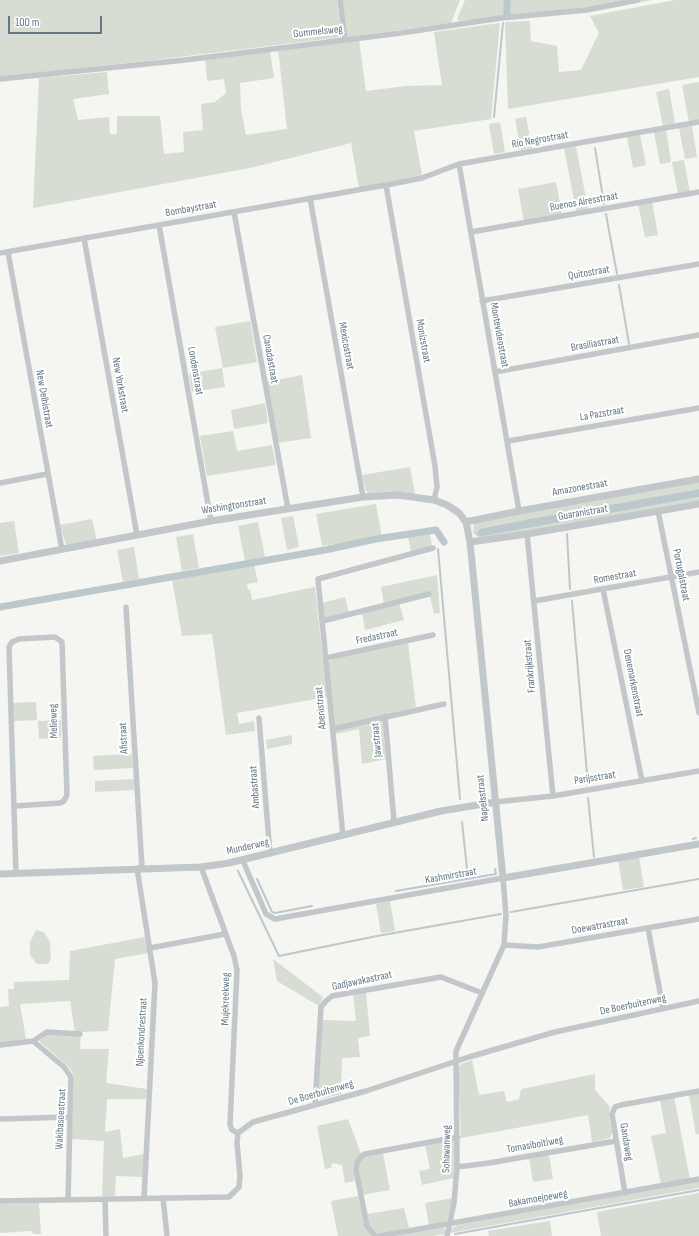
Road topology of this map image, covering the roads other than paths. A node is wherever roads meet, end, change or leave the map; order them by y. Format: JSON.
{"nodes":[{"id":1,"x":340,"y":0,"type":"edge"},
{"id":2,"x":638,"y":0,"type":"edge"},
{"id":3,"x":345,"y":39,"type":"junction"},
{"id":4,"x":0,"y":80,"type":"edge"},
{"id":5,"x":699,"y":122,"type":"edge"},
{"id":6,"x":458,"y":164,"type":"junction"},
{"id":7,"x":386,"y":185,"type":"junction"},
{"id":8,"x":699,"y":192,"type":"edge"},
{"id":9,"x":310,"y":198,"type":"junction"},
{"id":10,"x":234,"y":212,"type":"junction"},
{"id":11,"x":159,"y":225,"type":"junction"},
{"id":12,"x":472,"y":232,"type":"junction"},
{"id":13,"x":84,"y":238,"type":"junction"},
{"id":14,"x":8,"y":252,"type":"junction"},
{"id":15,"x":0,"y":253,"type":"edge"},
{"id":16,"x":699,"y":264,"type":"edge"},
{"id":17,"x":482,"y":301,"type":"junction"},
{"id":18,"x":699,"y":335,"type":"edge"},
{"id":19,"x":495,"y":372,"type":"junction"},
{"id":20,"x":699,"y":408,"type":"edge"},
{"id":21,"x":508,"y":441,"type":"junction"},
{"id":22,"x":47,"y":474,"type":"junction"},
{"id":23,"x":699,"y":479,"type":"edge"},
{"id":24,"x":0,"y":483,"type":"edge"},
{"id":25,"x":363,"y":497,"type":"junction"},
{"id":26,"x":434,"y":500,"type":"junction"},
{"id":27,"x":699,"y":504,"type":"edge"},
{"id":28,"x":288,"y":509,"type":"junction"},
{"id":29,"x":519,"y":511,"type":"junction"},
{"id":30,"x":658,"y":511,"type":"junction"},
{"id":31,"x":211,"y":521,"type":"junction"},
{"id":32,"x":466,"y":522,"type":"junction"},
{"id":33,"x":527,"y":534,"type":"junction"},
{"id":34,"x":137,"y":535,"type":"junction"},
{"id":35,"x":470,"y":542,"type":"junction"},
{"id":36,"x":433,"y":548,"type":"dead end"},
{"id":37,"x":62,"y":550,"type":"junction"},
{"id":38,"x":0,"y":561,"type":"edge"},
{"id":39,"x":699,"y":572,"type":"edge"},
{"id":40,"x":670,"y":576,"type":"junction"},
{"id":41,"x":604,"y":589,"type":"junction"},
{"id":42,"x":429,"y":594,"type":"dead end"},
{"id":43,"x":534,"y":601,"type":"junction"},
{"id":44,"x":126,"y":607,"type":"dead end"},
{"id":45,"x":323,"y":621,"type":"junction"},
{"id":46,"x":433,"y":635,"type":"dead end"},
{"id":47,"x":326,"y":658,"type":"junction"},
{"id":48,"x":444,"y":704,"type":"dead end"},
{"id":49,"x":699,"y":713,"type":"edge"},
{"id":50,"x":385,"y":716,"type":"junction"},
{"id":51,"x":259,"y":718,"type":"dead end"},
{"id":52,"x":333,"y":729,"type":"junction"},
{"id":53,"x":699,"y":771,"type":"edge"},
{"id":54,"x":642,"y":781,"type":"junction"},
{"id":55,"x":553,"y":796,"type":"junction"},
{"id":56,"x":495,"y":802,"type":"junction"},
{"id":57,"x":15,"y":806,"type":"junction"},
{"id":58,"x":394,"y":822,"type":"junction"},
{"id":59,"x":343,"y":836,"type":"junction"},
{"id":60,"x":699,"y":844,"type":"edge"},
{"id":61,"x":270,"y":854,"type":"junction"},
{"id":62,"x":242,"y":861,"type":"junction"},
{"id":63,"x":201,"y":867,"type":"junction"},
{"id":64,"x":140,"y":868,"type":"junction"},
{"id":65,"x":0,"y":874,"type":"edge"},
{"id":66,"x":16,"y":874,"type":"junction"},
{"id":67,"x":502,"y":878,"type":"junction"},
{"id":68,"x":699,"y":919,"type":"edge"},
{"id":69,"x":648,"y":928,"type":"junction"},
{"id":70,"x":225,"y":934,"type":"junction"},
{"id":71,"x":504,"y":945,"type":"junction"},
{"id":72,"x":150,"y":948,"type":"junction"},
{"id":73,"x":482,"y":993,"type":"junction"},
{"id":74,"x":699,"y":1001,"type":"edge"},
{"id":75,"x":663,"y":1008,"type":"junction"},
{"id":76,"x":80,"y":1034,"type":"dead end"},
{"id":77,"x":33,"y":1041,"type":"junction"},
{"id":78,"x":0,"y":1045,"type":"edge"},
{"id":79,"x":455,"y":1061,"type":"junction"},
{"id":80,"x":699,"y":1091,"type":"edge"},
{"id":81,"x":315,"y":1105,"type":"junction"},
{"id":82,"x":70,"y":1117,"type":"junction"},
{"id":83,"x":0,"y":1119,"type":"edge"},
{"id":84,"x":238,"y":1133,"type":"junction"},
{"id":85,"x":458,"y":1137,"type":"junction"},
{"id":86,"x":616,"y":1141,"type":"junction"},
{"id":87,"x":457,"y":1167,"type":"junction"},
{"id":88,"x":699,"y":1179,"type":"edge"},
{"id":89,"x":625,"y":1193,"type":"junction"},
{"id":90,"x":144,"y":1198,"type":"junction"},
{"id":91,"x":163,"y":1198,"type":"junction"},
{"id":92,"x":105,"y":1199,"type":"junction"},
{"id":93,"x":68,"y":1200,"type":"junction"},
{"id":94,"x":0,"y":1201,"type":"edge"},
{"id":95,"x":448,"y":1224,"type":"junction"},
{"id":96,"x":106,"y":1236,"type":"edge"},
{"id":97,"x":167,"y":1236,"type":"edge"},
{"id":98,"x":375,"y":1236,"type":"edge"},
{"id":99,"x":380,"y":1236,"type":"edge"},
{"id":100,"x":447,"y":1236,"type":"edge"}],
"edges":[{"from":1,"to":3,"type":"street"},
{"from":2,"to":3,"type":"street","name":"Gummelsweg"},
{"from":3,"to":4,"type":"street","name":"Gummelsweg"},
{"from":5,"to":6,"type":"street","name":"Rio Negrostraat"},
{"from":6,"to":7,"type":"street","name":"Rio Negrostraat"},
{"from":6,"to":12,"type":"street","name":"Montevideostraat"},
{"from":7,"to":9,"type":"street","name":"Bombaystraat"},
{"from":7,"to":26,"type":"street","name":"Monizstraat"},
{"from":8,"to":12,"type":"street","name":"Buenos Airesstraat"},
{"from":9,"to":10,"type":"street","name":"Bombaystraat"},
{"from":9,"to":25,"type":"street","name":"Mexicostraat"},
{"from":10,"to":11,"type":"street","name":"Bombaystraat"},
{"from":10,"to":28,"type":"street","name":"Canadastraat"},
{"from":11,"to":13,"type":"street","name":"Bombaystraat"},
{"from":11,"to":31,"type":"street","name":"Londenstraat"},
{"from":12,"to":17,"type":"street","name":"Montevideostraat"},
{"from":13,"to":14,"type":"street","name":"Bombaystraat"},
{"from":13,"to":34,"type":"street","name":"New Yorkstraat"},
{"from":14,"to":15,"type":"street","name":"Bombaystraat"},
{"from":14,"to":22,"type":"street","name":"New Delhistraat"},
{"from":16,"to":17,"type":"street","name":"Quitostraat"},
{"from":17,"to":19,"type":"street","name":"Montevideostraat"},
{"from":18,"to":19,"type":"street","name":"Brasiliastraat"},
{"from":19,"to":21,"type":"street","name":"Montevideostraat"},
{"from":20,"to":21,"type":"street","name":"La Pazstraat"},
{"from":21,"to":29,"type":"street","name":"Montevideostraat"},
{"from":22,"to":24,"type":"street"},
{"from":22,"to":37,"type":"street","name":"New Delhistraat"},
{"from":23,"to":29,"type":"street","name":"Amazonestraat"},
{"from":25,"to":26,"type":"street","name":"Washingtonstraat"},
{"from":25,"to":28,"type":"street","name":"Washingtonstraat"},
{"from":26,"to":32,"type":"street","name":"Washingtonstraat"},
{"from":27,"to":30,"type":"street","name":"Guaranistraat"},
{"from":28,"to":31,"type":"street","name":"Washingtonstraat"},
{"from":29,"to":32,"type":"street","name":"Amazonestraat"},
{"from":30,"to":33,"type":"street","name":"Guaranistraat"},
{"from":30,"to":40,"type":"street","name":"Portugalstraat"},
{"from":31,"to":34,"type":"street","name":"Washingtonstraat"},
{"from":32,"to":35,"type":"street","name":"Napelsstraat"},
{"from":33,"to":35,"type":"street","name":"Guaranistraat"},
{"from":33,"to":43,"type":"street","name":"Frankrijkstraat"},
{"from":34,"to":37,"type":"street","name":"Washingtonstraat"},
{"from":35,"to":56,"type":"street","name":"Napelsstraat"},
{"from":36,"to":45,"type":"street","name":"Abenistraat"},
{"from":37,"to":38,"type":"street","name":"Washingtonstraat"},
{"from":39,"to":40,"type":"street","name":"Romestraat"},
{"from":40,"to":41,"type":"street","name":"Romestraat"},
{"from":40,"to":49,"type":"street","name":"Portugalstraat"},
{"from":41,"to":43,"type":"street","name":"Romestraat"},
{"from":41,"to":54,"type":"street","name":"Denemarkenstraat"},
{"from":42,"to":45,"type":"street"},
{"from":43,"to":55,"type":"street","name":"Frankrijkstraat"},
{"from":44,"to":64,"type":"street","name":"Afistraat"},
{"from":45,"to":47,"type":"street","name":"Abenistraat"},
{"from":46,"to":47,"type":"street","name":"Fredastraat"},
{"from":47,"to":52,"type":"street","name":"Abenistraat"},
{"from":48,"to":50,"type":"street","name":"Jawstraat"},
{"from":50,"to":52,"type":"street"},
{"from":50,"to":58,"type":"street","name":"Jawstraat"},
{"from":51,"to":61,"type":"street","name":"Ambastraat"},
{"from":52,"to":59,"type":"street","name":"Abenistraat"},
{"from":53,"to":54,"type":"street","name":"Parijsstraat"},
{"from":54,"to":55,"type":"street","name":"Parijsstraat"},
{"from":55,"to":56,"type":"street","name":"Parijsstraat"},
{"from":56,"to":58,"type":"street","name":"Munderweg"},
{"from":56,"to":67,"type":"street","name":"Napelsstraat"},
{"from":57,"to":57,"type":"street","name":"Melieweg"},
{"from":57,"to":66,"type":"street"},
{"from":58,"to":59,"type":"street","name":"Munderweg"},
{"from":59,"to":61,"type":"street","name":"Munderweg"},
{"from":60,"to":67,"type":"street","name":"Kashmirstraat"},
{"from":61,"to":62,"type":"street","name":"Munderweg"},
{"from":62,"to":63,"type":"street","name":"Munderweg"},
{"from":62,"to":67,"type":"street","name":"Kashmirstraat"},
{"from":63,"to":64,"type":"street","name":"Munderweg"},
{"from":63,"to":70,"type":"street","name":"Mujekreekweg"},
{"from":64,"to":66,"type":"street","name":"Munderweg"},
{"from":64,"to":72,"type":"street","name":"Njoenkondrestraat"},
{"from":65,"to":66,"type":"street","name":"Munderweg"},
{"from":67,"to":71,"type":"street","name":"Napelsstraat"},
{"from":68,"to":69,"type":"street","name":"Doewatrastraat"},
{"from":69,"to":71,"type":"street","name":"Doewatrastraat"},
{"from":69,"to":75,"type":"street"},
{"from":70,"to":72,"type":"street"},
{"from":70,"to":84,"type":"street","name":"Mujekreekweg"},
{"from":71,"to":73,"type":"street","name":"Napelsstraat"},
{"from":72,"to":90,"type":"street","name":"Njoenkondrestraat"},
{"from":73,"to":79,"type":"street","name":"Napelsstraat"},
{"from":73,"to":81,"type":"street","name":"Gadjawakastraat"},
{"from":74,"to":75,"type":"street","name":"De Boerbuitenweg"},
{"from":75,"to":79,"type":"street","name":"De Boerbuitenweg"},
{"from":76,"to":77,"type":"street"},
{"from":77,"to":78,"type":"street"},
{"from":77,"to":82,"type":"street","name":"Wakibasoestraat"},
{"from":79,"to":81,"type":"street","name":"De Boerbuitenweg"},
{"from":79,"to":85,"type":"street","name":"Sohawanweg"},
{"from":80,"to":86,"type":"street","name":"Gandaweg"},
{"from":81,"to":84,"type":"street","name":"De Boerbuitenweg"},
{"from":82,"to":83,"type":"street"},
{"from":82,"to":93,"type":"street","name":"Wakibasoestraat"},
{"from":84,"to":91,"type":"street"},
{"from":85,"to":87,"type":"street","name":"Sohawanweg"},
{"from":85,"to":98,"type":"street"},
{"from":86,"to":87,"type":"street","name":"Tomasiboitiweg"},
{"from":86,"to":89,"type":"street","name":"Gandaweg"},
{"from":87,"to":95,"type":"street","name":"Sohawanweg"},
{"from":88,"to":89,"type":"street","name":"Bakamoejoeweg"},
{"from":89,"to":95,"type":"street","name":"Bakamoejoeweg"},
{"from":90,"to":91,"type":"street"},
{"from":90,"to":92,"type":"street"},
{"from":91,"to":97,"type":"street"},
{"from":92,"to":93,"type":"street"},
{"from":92,"to":96,"type":"street"},
{"from":93,"to":94,"type":"street"},
{"from":95,"to":99,"type":"street","name":"Bakamoejoeweg"},
{"from":95,"to":100,"type":"street","name":"Sohawanweg"}]}
